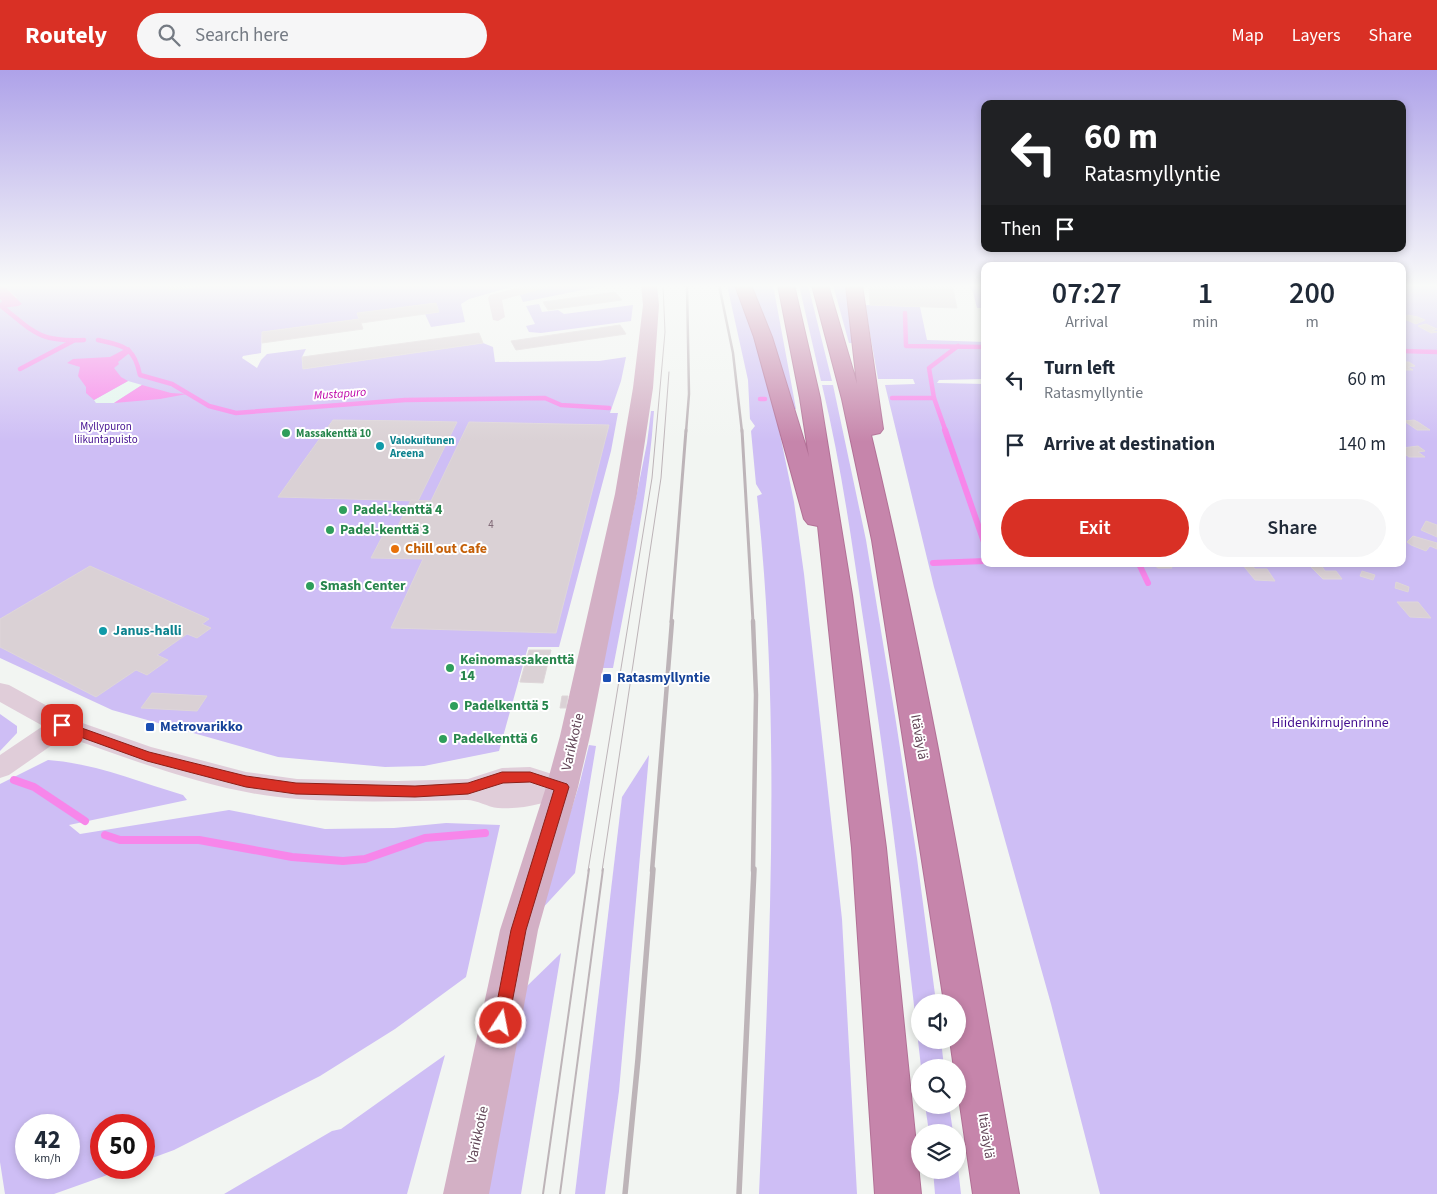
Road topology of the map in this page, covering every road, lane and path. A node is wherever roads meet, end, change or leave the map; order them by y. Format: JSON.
{"nodes":[{"id":1,"x":648,"y":337,"type":"edge"},
{"id":2,"x":762,"y":337,"type":"edge"},
{"id":3,"x":797,"y":337,"type":"edge"},
{"id":4,"x":835,"y":337,"type":"edge"},
{"id":5,"x":862,"y":337,"type":"edge"},
{"id":6,"x":884,"y":540,"type":"junction"},
{"id":7,"x":839,"y":594,"type":"junction"},
{"id":8,"x":0,"y":691,"type":"edge"},
{"id":9,"x":62,"y":725,"type":"junction"},
{"id":10,"x":0,"y":768,"type":"edge"},
{"id":11,"x":562,"y":787,"type":"junction"},
{"id":12,"x":466,"y":1194,"type":"edge"},
{"id":13,"x":898,"y":1194,"type":"edge"},
{"id":14,"x":996,"y":1194,"type":"edge"}],
"edges":[{"from":1,"to":11,"type":"main road","name":"Varikkotie"},
{"from":2,"to":7,"type":"highway"},
{"from":3,"to":7,"type":"highway"},
{"from":4,"to":6,"type":"highway","name":"Itäväylä"},
{"from":5,"to":6,"type":"highway"},
{"from":6,"to":14,"type":"highway","name":"Itäväylä"},
{"from":7,"to":13,"type":"highway"},
{"from":8,"to":9,"type":"street"},
{"from":9,"to":10,"type":"street"},
{"from":9,"to":11,"type":"street"},
{"from":11,"to":12,"type":"main road","name":"Varikkotie"}]}
